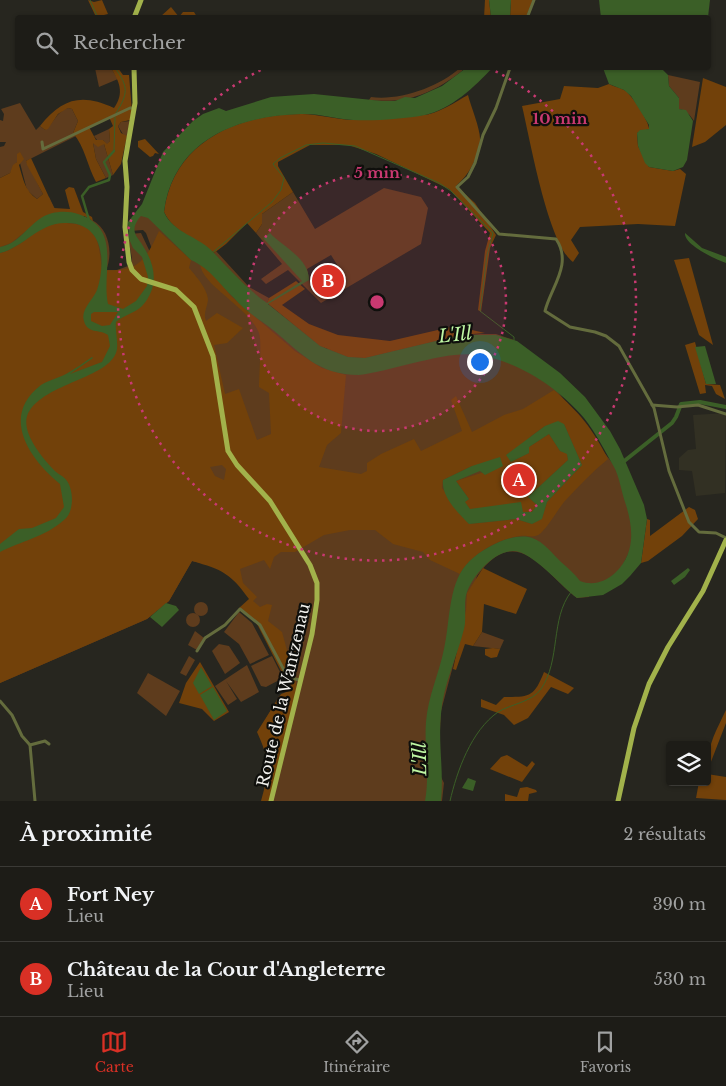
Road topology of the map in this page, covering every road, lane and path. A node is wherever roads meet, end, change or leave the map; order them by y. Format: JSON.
{"nodes":[{"id":1,"x":141,"y":0,"type":"edge"},
{"id":2,"x":534,"y":0,"type":"edge"},
{"id":3,"x":135,"y":15,"type":"edge"},
{"id":4,"x":528,"y":15,"type":"edge"},
{"id":5,"x":134,"y":70,"type":"edge"},
{"id":6,"x":509,"y":70,"type":"edge"},
{"id":7,"x":134,"y":108,"type":"junction"},
{"id":8,"x":42,"y":142,"type":"dead end"},
{"id":9,"x":652,"y":405,"type":"junction"},
{"id":10,"x":726,"y":414,"type":"edge"},
{"id":11,"x":726,"y":539,"type":"edge"},
{"id":12,"x":197,"y":651,"type":"dead end"},
{"id":13,"x":300,"y":680,"type":"junction"},
{"id":14,"x":0,"y":702,"type":"edge"},
{"id":15,"x":49,"y":744,"type":"dead end"},
{"id":16,"x":30,"y":745,"type":"junction"},
{"id":17,"x":35,"y":801,"type":"edge"},
{"id":18,"x":271,"y":801,"type":"edge"},
{"id":19,"x":618,"y":801,"type":"edge"}],
"edges":[{"from":1,"to":3,"type":"main road"},
{"from":2,"to":4,"type":"street"},
{"from":5,"to":7,"type":"main road","name":"Route de la Wantzenau"},
{"from":6,"to":9,"type":"street"},
{"from":7,"to":8,"type":"street"},
{"from":7,"to":13,"type":"main road","name":"Route de la Wantzenau"},
{"from":9,"to":10,"type":"street"},
{"from":9,"to":11,"type":"street"},
{"from":11,"to":19,"type":"main road"},
{"from":12,"to":13,"type":"street"},
{"from":13,"to":18,"type":"main road","name":"Route de la Wantzenau"},
{"from":14,"to":16,"type":"street"},
{"from":15,"to":16,"type":"street"},
{"from":16,"to":17,"type":"street"}]}
